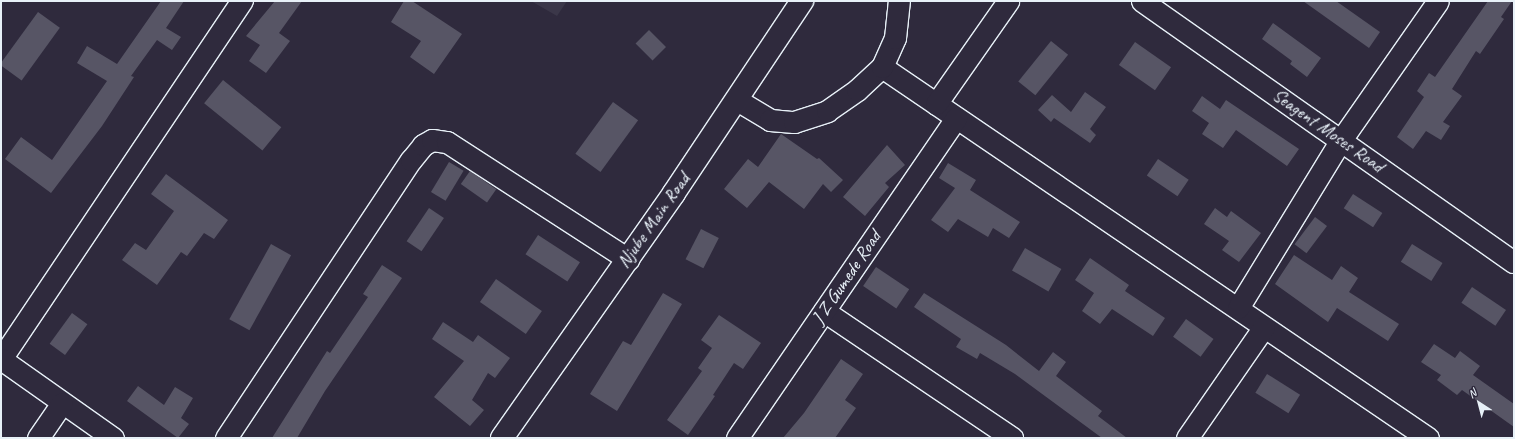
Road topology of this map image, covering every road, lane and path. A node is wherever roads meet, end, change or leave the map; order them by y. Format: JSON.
{"nodes":[{"id":1,"x":242,"y":1,"type":"edge"},
{"id":2,"x":802,"y":1,"type":"edge"},
{"id":3,"x":899,"y":1,"type":"edge"},
{"id":4,"x":1008,"y":1,"type":"edge"},
{"id":5,"x":1142,"y":1,"type":"edge"},
{"id":6,"x":1438,"y":1,"type":"edge"},
{"id":7,"x":882,"y":67,"type":"junction"},
{"id":8,"x":737,"y":100,"type":"junction"},
{"id":9,"x":936,"y":104,"type":"junction"},
{"id":10,"x":956,"y":118,"type":"junction"},
{"id":11,"x":1341,"y":140,"type":"junction"},
{"id":12,"x":628,"y":259,"type":"junction"},
{"id":13,"x":1514,"y":262,"type":"edge"},
{"id":14,"x":1238,"y":308,"type":"junction"},
{"id":15,"x":824,"y":312,"type":"junction"},
{"id":16,"x":1264,"y":327,"type":"junction"},
{"id":17,"x":1,"y":359,"type":"edge"},
{"id":18,"x":62,"y":403,"type":"junction"},
{"id":19,"x":1000,"y":435,"type":"edge"},
{"id":20,"x":38,"y":438,"type":"edge"},
{"id":21,"x":113,"y":438,"type":"edge"},
{"id":22,"x":226,"y":438,"type":"edge"},
{"id":23,"x":502,"y":438,"type":"edge"},
{"id":24,"x":737,"y":438,"type":"edge"},
{"id":25,"x":1187,"y":438,"type":"edge"},
{"id":26,"x":1428,"y":438,"type":"edge"}],
"edges":[{"from":1,"to":17,"type":"street"},
{"from":2,"to":8,"type":"street","name":"Njube Main Road"},
{"from":3,"to":7,"type":"street"},
{"from":4,"to":9,"type":"street"},
{"from":5,"to":11,"type":"street","name":"Seagent Moses Road"},
{"from":6,"to":11,"type":"street"},
{"from":7,"to":8,"type":"street"},
{"from":7,"to":9,"type":"street"},
{"from":8,"to":12,"type":"street","name":"Njube Main Road"},
{"from":9,"to":10,"type":"street"},
{"from":10,"to":14,"type":"street"},
{"from":10,"to":15,"type":"street","name":"J Z Gumede Road"},
{"from":11,"to":13,"type":"street","name":"Seagent Moses Road"},
{"from":11,"to":14,"type":"street"},
{"from":12,"to":22,"type":"street"},
{"from":12,"to":23,"type":"street","name":"Njube Main Road"},
{"from":14,"to":16,"type":"street"},
{"from":15,"to":19,"type":"street"},
{"from":15,"to":24,"type":"street","name":"J Z Gumede Road"},
{"from":16,"to":25,"type":"street"},
{"from":16,"to":26,"type":"street"},
{"from":17,"to":18,"type":"street"},
{"from":18,"to":20,"type":"street"},
{"from":18,"to":21,"type":"street"}]}
